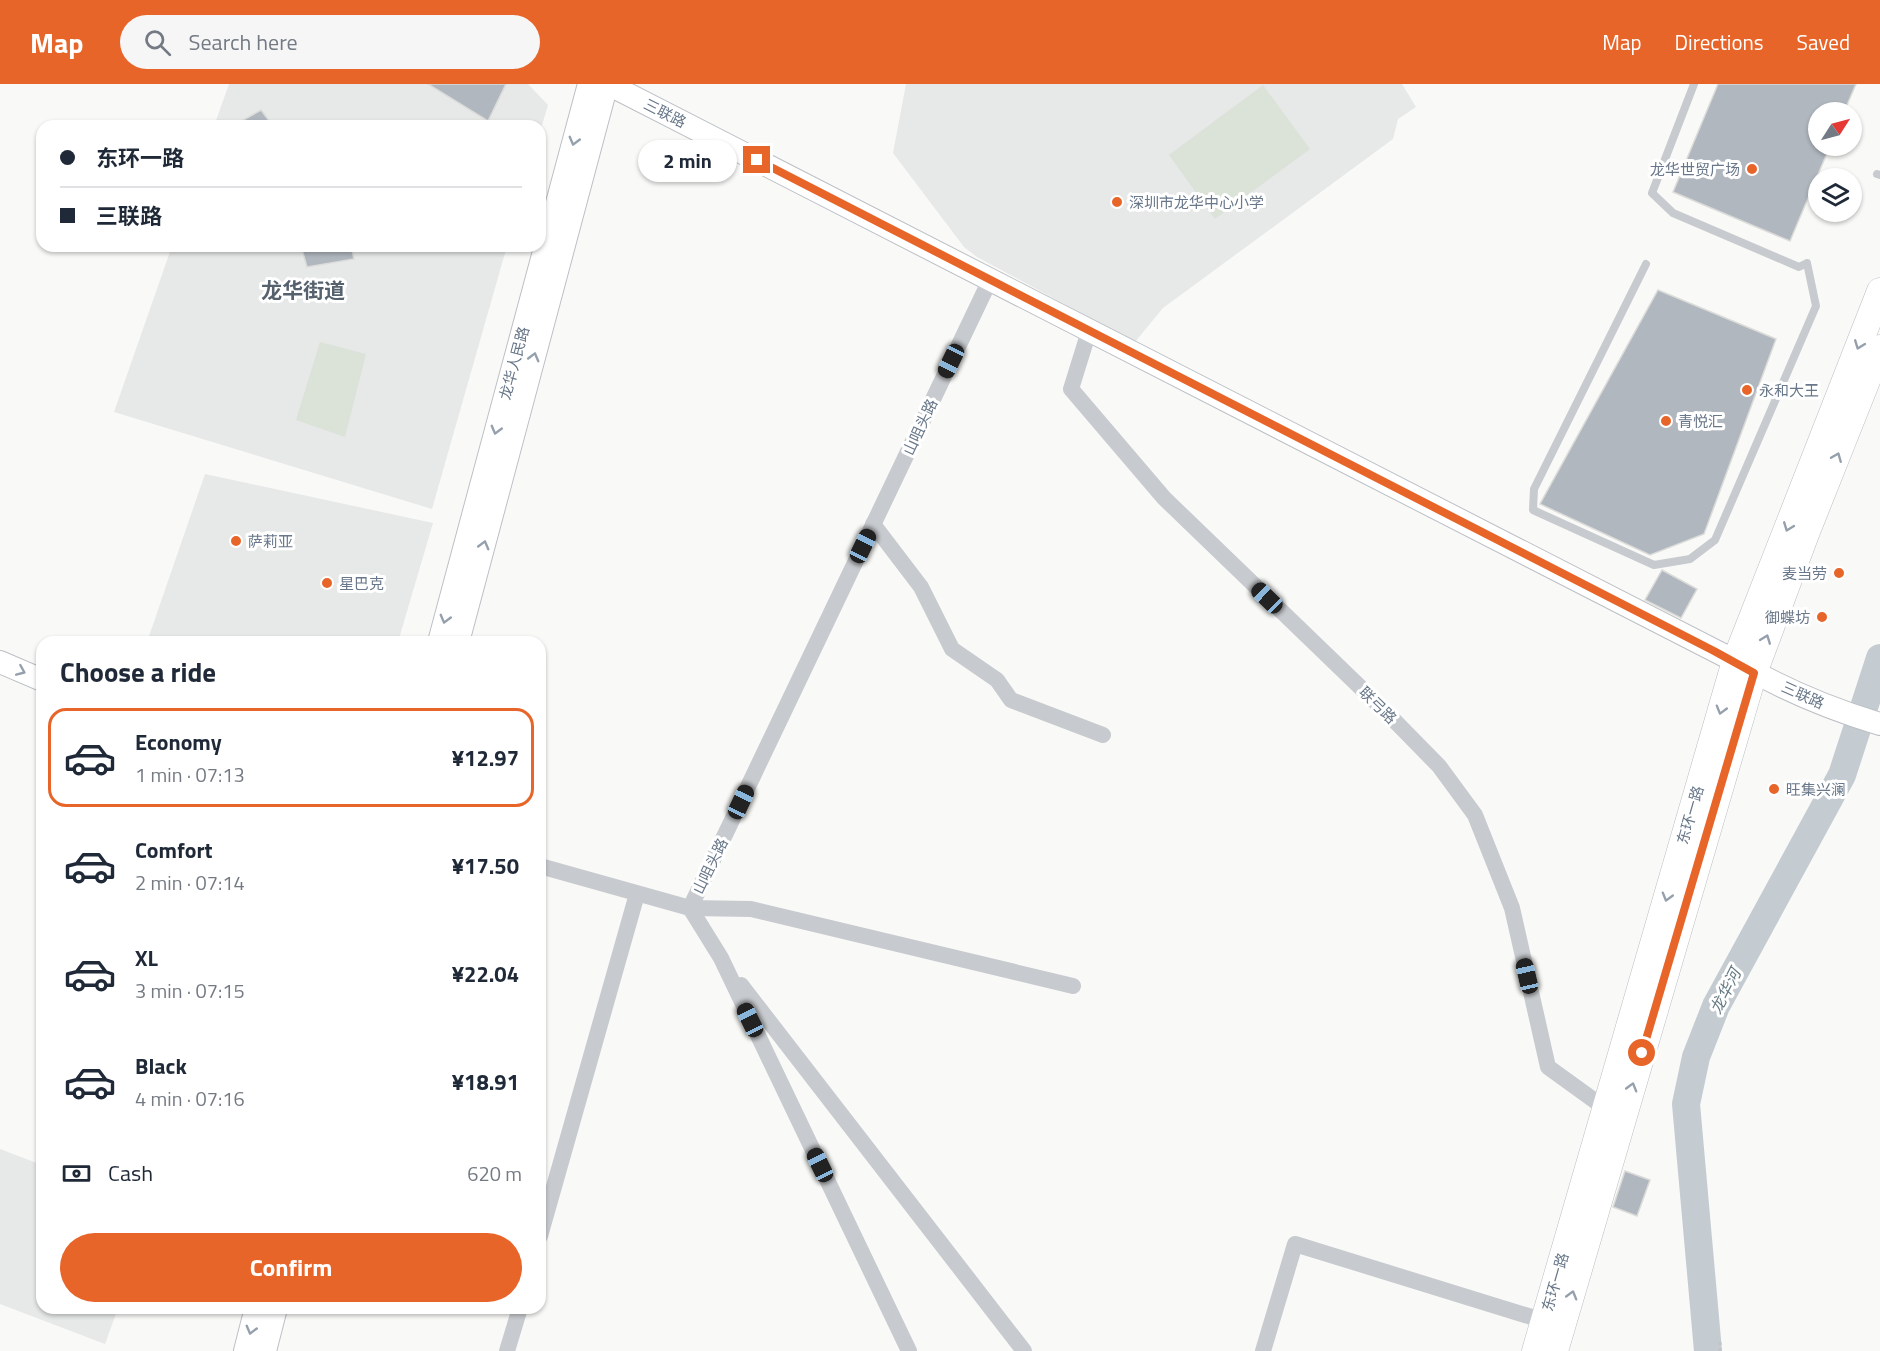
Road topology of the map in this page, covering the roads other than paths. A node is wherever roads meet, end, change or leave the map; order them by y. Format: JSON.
{"nodes":[{"id":1,"x":589,"y":84,"type":"edge"},
{"id":2,"x":608,"y":84,"type":"edge"},
{"id":3,"x":1694,"y":84,"type":"edge"},
{"id":4,"x":546,"y":244,"type":"edge"},
{"id":5,"x":544,"y":252,"type":"edge"},
{"id":6,"x":1646,"y":264,"type":"dead end"},
{"id":7,"x":990,"y":280,"type":"junction"},
{"id":8,"x":1880,"y":291,"type":"edge"},
{"id":9,"x":1089,"y":331,"type":"junction"},
{"id":10,"x":1880,"y":348,"type":"edge"},
{"id":11,"x":873,"y":524,"type":"junction"},
{"id":12,"x":441,"y":636,"type":"edge"},
{"id":13,"x":460,"y":636,"type":"edge"},
{"id":14,"x":0,"y":662,"type":"edge"},
{"id":15,"x":1744,"y":667,"type":"junction"},
{"id":16,"x":36,"y":677,"type":"edge"},
{"id":17,"x":1880,"y":724,"type":"edge"},
{"id":18,"x":1103,"y":735,"type":"dead end"},
{"id":19,"x":546,"y":868,"type":"edge"},
{"id":20,"x":637,"y":894,"type":"junction"},
{"id":21,"x":690,"y":908,"type":"junction"},
{"id":22,"x":721,"y":958,"type":"junction"},
{"id":23,"x":1073,"y":986,"type":"dead end"},
{"id":24,"x":1614,"y":1114,"type":"junction"},
{"id":25,"x":546,"y":1215,"type":"edge"},
{"id":26,"x":254,"y":1314,"type":"edge"},
{"id":27,"x":274,"y":1314,"type":"edge"},
{"id":28,"x":518,"y":1314,"type":"edge"},
{"id":29,"x":1553,"y":1323,"type":"junction"},
{"id":30,"x":245,"y":1351,"type":"edge"},
{"id":31,"x":264,"y":1351,"type":"edge"},
{"id":32,"x":507,"y":1351,"type":"edge"},
{"id":33,"x":909,"y":1351,"type":"edge"},
{"id":34,"x":1024,"y":1351,"type":"edge"},
{"id":35,"x":1263,"y":1351,"type":"edge"},
{"id":36,"x":1535,"y":1351,"type":"edge"},
{"id":37,"x":1556,"y":1351,"type":"edge"}],
"edges":[{"from":1,"to":4,"type":"street","name":"龙华人民路","one_way":true},
{"from":2,"to":7,"type":"street","name":"三联路"},
{"from":13,"to":2,"type":"street","name":"龙华人民路","one_way":true},
{"from":3,"to":6,"type":"lane"},
{"from":5,"to":12,"type":"street","name":"龙华人民路","one_way":true},
{"from":7,"to":9,"type":"street","name":"三联路"},
{"from":7,"to":11,"type":"street","name":"山咀头路"},
{"from":8,"to":15,"type":"main road","name":"东环一路","one_way":true},
{"from":9,"to":15,"type":"street","name":"三联路"},
{"from":9,"to":24,"type":"street","name":"联弓路"},
{"from":15,"to":10,"type":"main road","name":"东环一路","one_way":true},
{"from":11,"to":18,"type":"street"},
{"from":11,"to":21,"type":"street","name":"山咀头路"},
{"from":14,"to":16,"type":"street","one_way":true},
{"from":15,"to":17,"type":"street","name":"三联路"},
{"from":15,"to":24,"type":"main road","name":"东环一路"},
{"from":19,"to":20,"type":"street"},
{"from":20,"to":21,"type":"street"},
{"from":20,"to":25,"type":"street"},
{"from":21,"to":22,"type":"street","name":"山咀头路"},
{"from":21,"to":23,"type":"street"},
{"from":22,"to":33,"type":"street","name":"山咀头路"},
{"from":22,"to":34,"type":"street"},
{"from":24,"to":29,"type":"main road","name":"东环一路"},
{"from":26,"to":30,"type":"street","one_way":true},
{"from":27,"to":31,"type":"street"},
{"from":28,"to":32,"type":"street"},
{"from":29,"to":35,"type":"street"},
{"from":29,"to":36,"type":"main road","name":"东环一路"},
{"from":29,"to":37,"type":"main road","name":"东环一路"}]}
